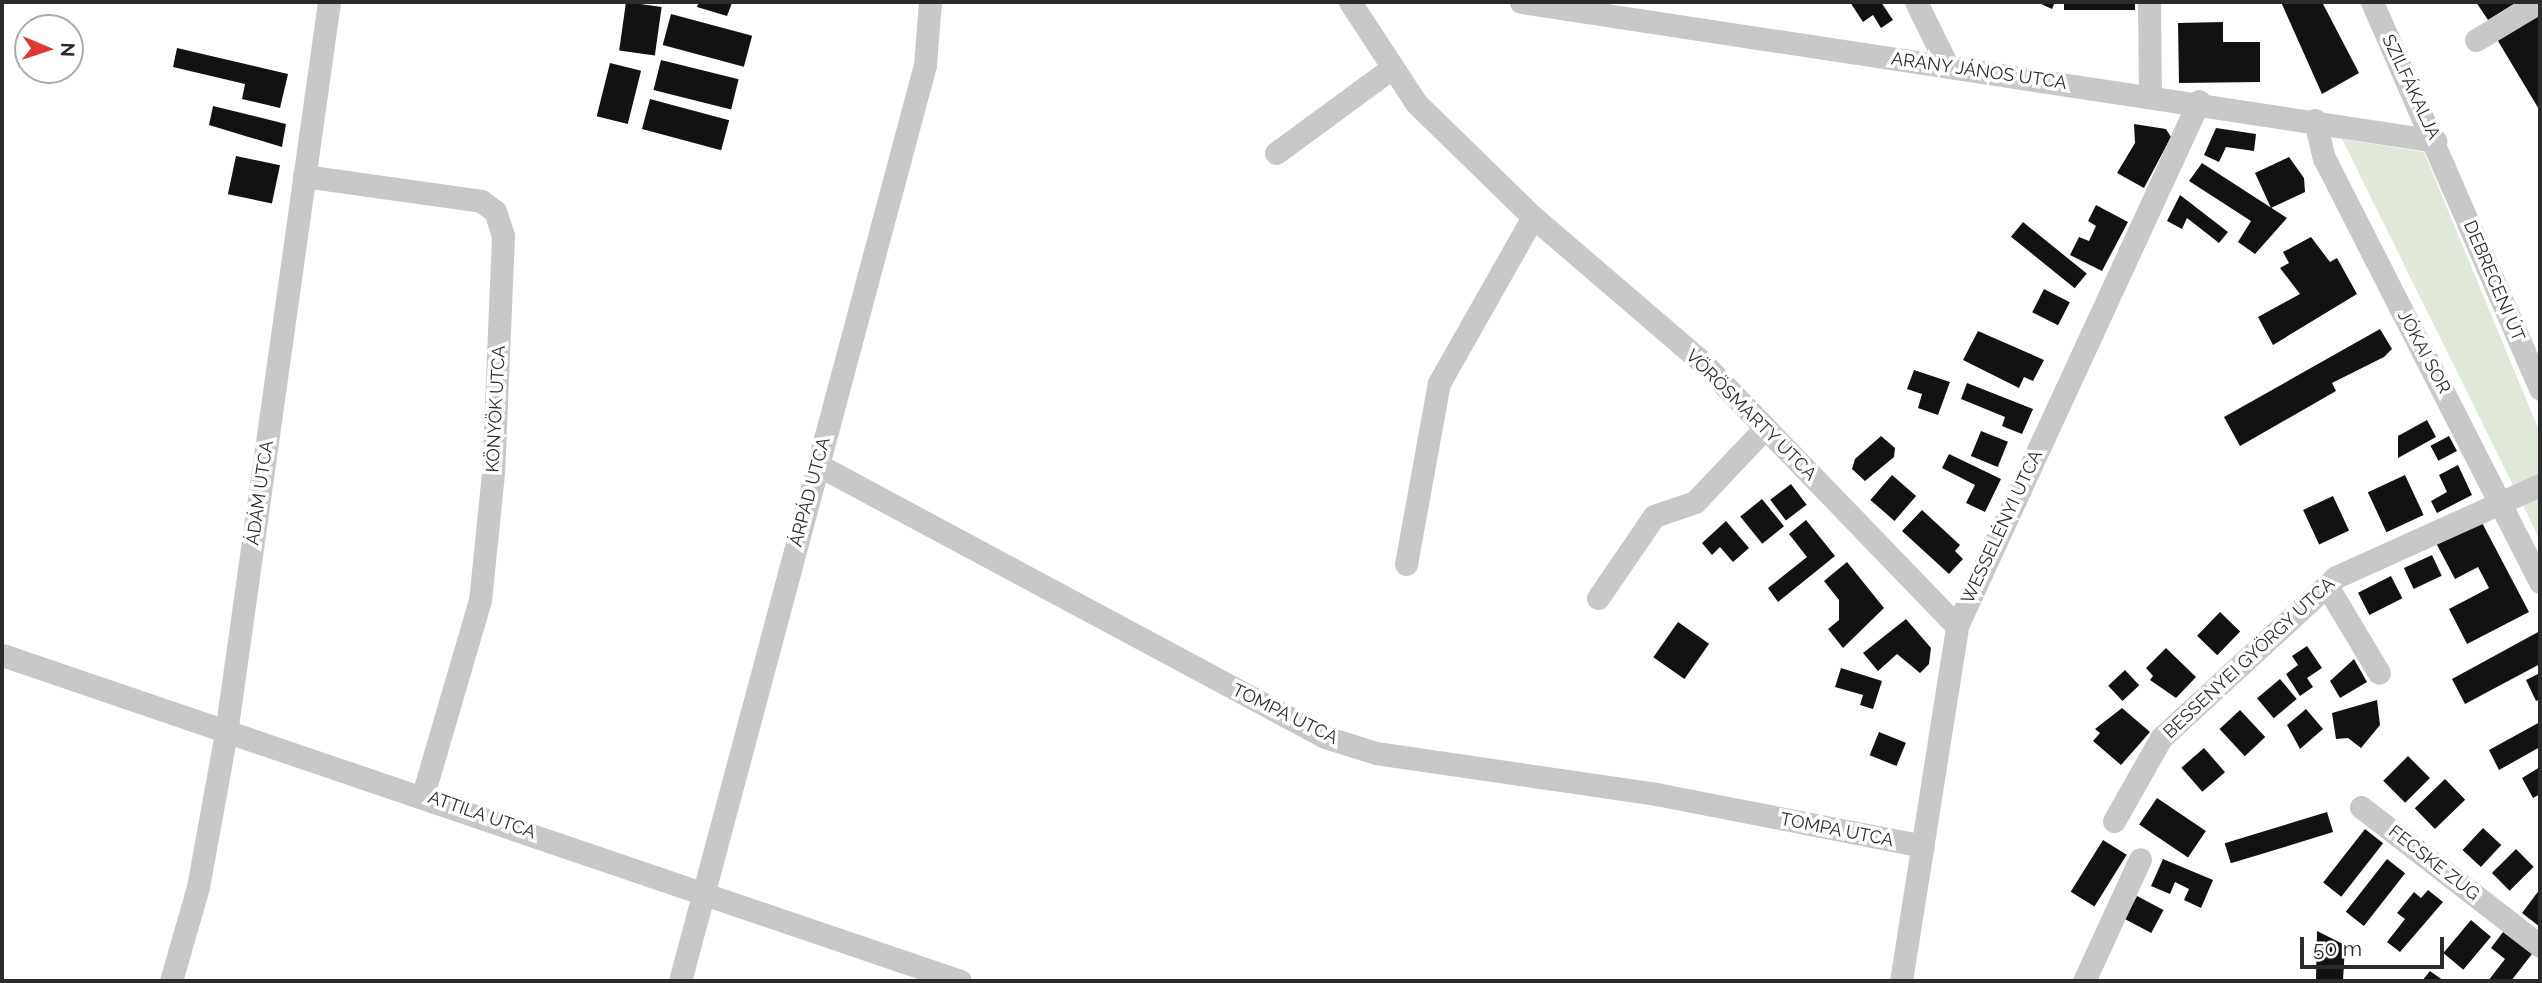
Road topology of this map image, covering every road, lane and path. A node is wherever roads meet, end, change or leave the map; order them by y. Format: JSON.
{"nodes":[{"id":1,"x":329,"y":2,"type":"edge"},
{"id":2,"x":930,"y":2,"type":"edge"},
{"id":3,"x":1350,"y":2,"type":"edge"},
{"id":4,"x":1521,"y":2,"type":"edge"},
{"id":5,"x":1916,"y":2,"type":"edge"},
{"id":6,"x":2148,"y":2,"type":"edge"},
{"id":7,"x":2372,"y":2,"type":"edge"},
{"id":8,"x":2539,"y":2,"type":"edge"},
{"id":9,"x":2476,"y":40,"type":"dead end"},
{"id":10,"x":1393,"y":67,"type":"junction"},
{"id":11,"x":1948,"y":67,"type":"junction"},
{"id":12,"x":2150,"y":95,"type":"junction"},
{"id":13,"x":2199,"y":101,"type":"junction"},
{"id":14,"x":2315,"y":120,"type":"junction"},
{"id":15,"x":2436,"y":141,"type":"junction"},
{"id":16,"x":1276,"y":153,"type":"dead end"},
{"id":17,"x":2450,"y":173,"type":"joint"},
{"id":18,"x":304,"y":176,"type":"junction"},
{"id":19,"x":1533,"y":218,"type":"junction"},
{"id":20,"x":2540,"y":389,"type":"edge"},
{"id":21,"x":1765,"y":428,"type":"junction"},
{"id":22,"x":818,"y":465,"type":"junction"},
{"id":23,"x":2540,"y":485,"type":"edge"},
{"id":24,"x":2499,"y":502,"type":"junction"},
{"id":25,"x":1406,"y":564,"type":"dead end"},
{"id":26,"x":2540,"y":582,"type":"edge"},
{"id":27,"x":2327,"y":586,"type":"junction"},
{"id":28,"x":1598,"y":598,"type":"dead end"},
{"id":29,"x":1957,"y":626,"type":"junction"},
{"id":30,"x":2,"y":655,"type":"edge"},
{"id":31,"x":2379,"y":673,"type":"dead end"},
{"id":32,"x":226,"y":733,"type":"junction"},
{"id":33,"x":423,"y":794,"type":"junction"},
{"id":34,"x":2361,"y":807,"type":"dead end"},
{"id":35,"x":2114,"y":821,"type":"dead end"},
{"id":36,"x":1923,"y":846,"type":"junction"},
{"id":37,"x":2140,"y":859,"type":"dead end"},
{"id":38,"x":701,"y":890,"type":"junction"},
{"id":39,"x":2540,"y":946,"type":"edge"},
{"id":40,"x":171,"y":981,"type":"edge"},
{"id":41,"x":680,"y":981,"type":"edge"},
{"id":42,"x":960,"y":981,"type":"edge"},
{"id":43,"x":1901,"y":981,"type":"edge"},
{"id":44,"x":2084,"y":981,"type":"edge"}],
"edges":[{"from":1,"to":18,"type":"street","name":"ÁDÁM UTCA"},
{"from":2,"to":22,"type":"street","name":"ÁRPÁD UTCA"},
{"from":3,"to":10,"type":"street","name":"VÖRÖSMARTY UTCA"},
{"from":4,"to":11,"type":"street","name":"ARANY JÁNOS UTCA"},
{"from":5,"to":11,"type":"street"},
{"from":6,"to":12,"type":"street"},
{"from":7,"to":15,"type":"street","name":"SZILFÁKALJA"},
{"from":8,"to":9,"type":"street"},
{"from":10,"to":16,"type":"street"},
{"from":10,"to":19,"type":"street","name":"VÖRÖSMARTY UTCA"},
{"from":11,"to":12,"type":"street","name":"ARANY JÁNOS UTCA"},
{"from":12,"to":13,"type":"street","name":"ARANY JÁNOS UTCA"},
{"from":13,"to":14,"type":"street","name":"ARANY JÁNOS UTCA"},
{"from":13,"to":29,"type":"street","name":"WESSELÉNYI UTCA"},
{"from":14,"to":15,"type":"street","name":"ARANY JÁNOS UTCA"},
{"from":14,"to":24,"type":"street","name":"JÓKAI SOR"},
{"from":15,"to":17,"type":"street","name":"SZILFÁKALJA"},
{"from":17,"to":20,"type":"street","name":"DEBRECENI ÚT"},
{"from":18,"to":32,"type":"street","name":"ÁDÁM UTCA"},
{"from":18,"to":33,"type":"street","name":"KÖNYÖK UTCA"},
{"from":19,"to":21,"type":"street","name":"VÖRÖSMARTY UTCA"},
{"from":19,"to":25,"type":"street"},
{"from":21,"to":28,"type":"street"},
{"from":21,"to":29,"type":"street","name":"VÖRÖSMARTY UTCA"},
{"from":22,"to":36,"type":"street","name":"TOMPA UTCA"},
{"from":22,"to":38,"type":"street","name":"ÁRPÁD UTCA"},
{"from":23,"to":24,"type":"street","name":"BESSENYEI GYÖRGY UTCA"},
{"from":24,"to":26,"type":"street","name":"JÓKAI SOR"},
{"from":24,"to":27,"type":"street","name":"BESSENYEI GYÖRGY UTCA"},
{"from":27,"to":31,"type":"street"},
{"from":27,"to":35,"type":"street","name":"BESSENYEI GYÖRGY UTCA"},
{"from":29,"to":36,"type":"street","name":"WESSELÉNYI UTCA"},
{"from":30,"to":32,"type":"street","name":"ATTILA UTCA"},
{"from":32,"to":33,"type":"street","name":"ATTILA UTCA"},
{"from":32,"to":40,"type":"street","name":"ÁDÁM UTCA"},
{"from":33,"to":38,"type":"street","name":"ATTILA UTCA"},
{"from":34,"to":39,"type":"street","name":"FECSKE ZUG"},
{"from":36,"to":43,"type":"street","name":"WESSELÉNYI UTCA"},
{"from":37,"to":44,"type":"street"},
{"from":38,"to":41,"type":"street","name":"ÁRPÁD UTCA"},
{"from":38,"to":42,"type":"street","name":"ATTILA UTCA"}]}
